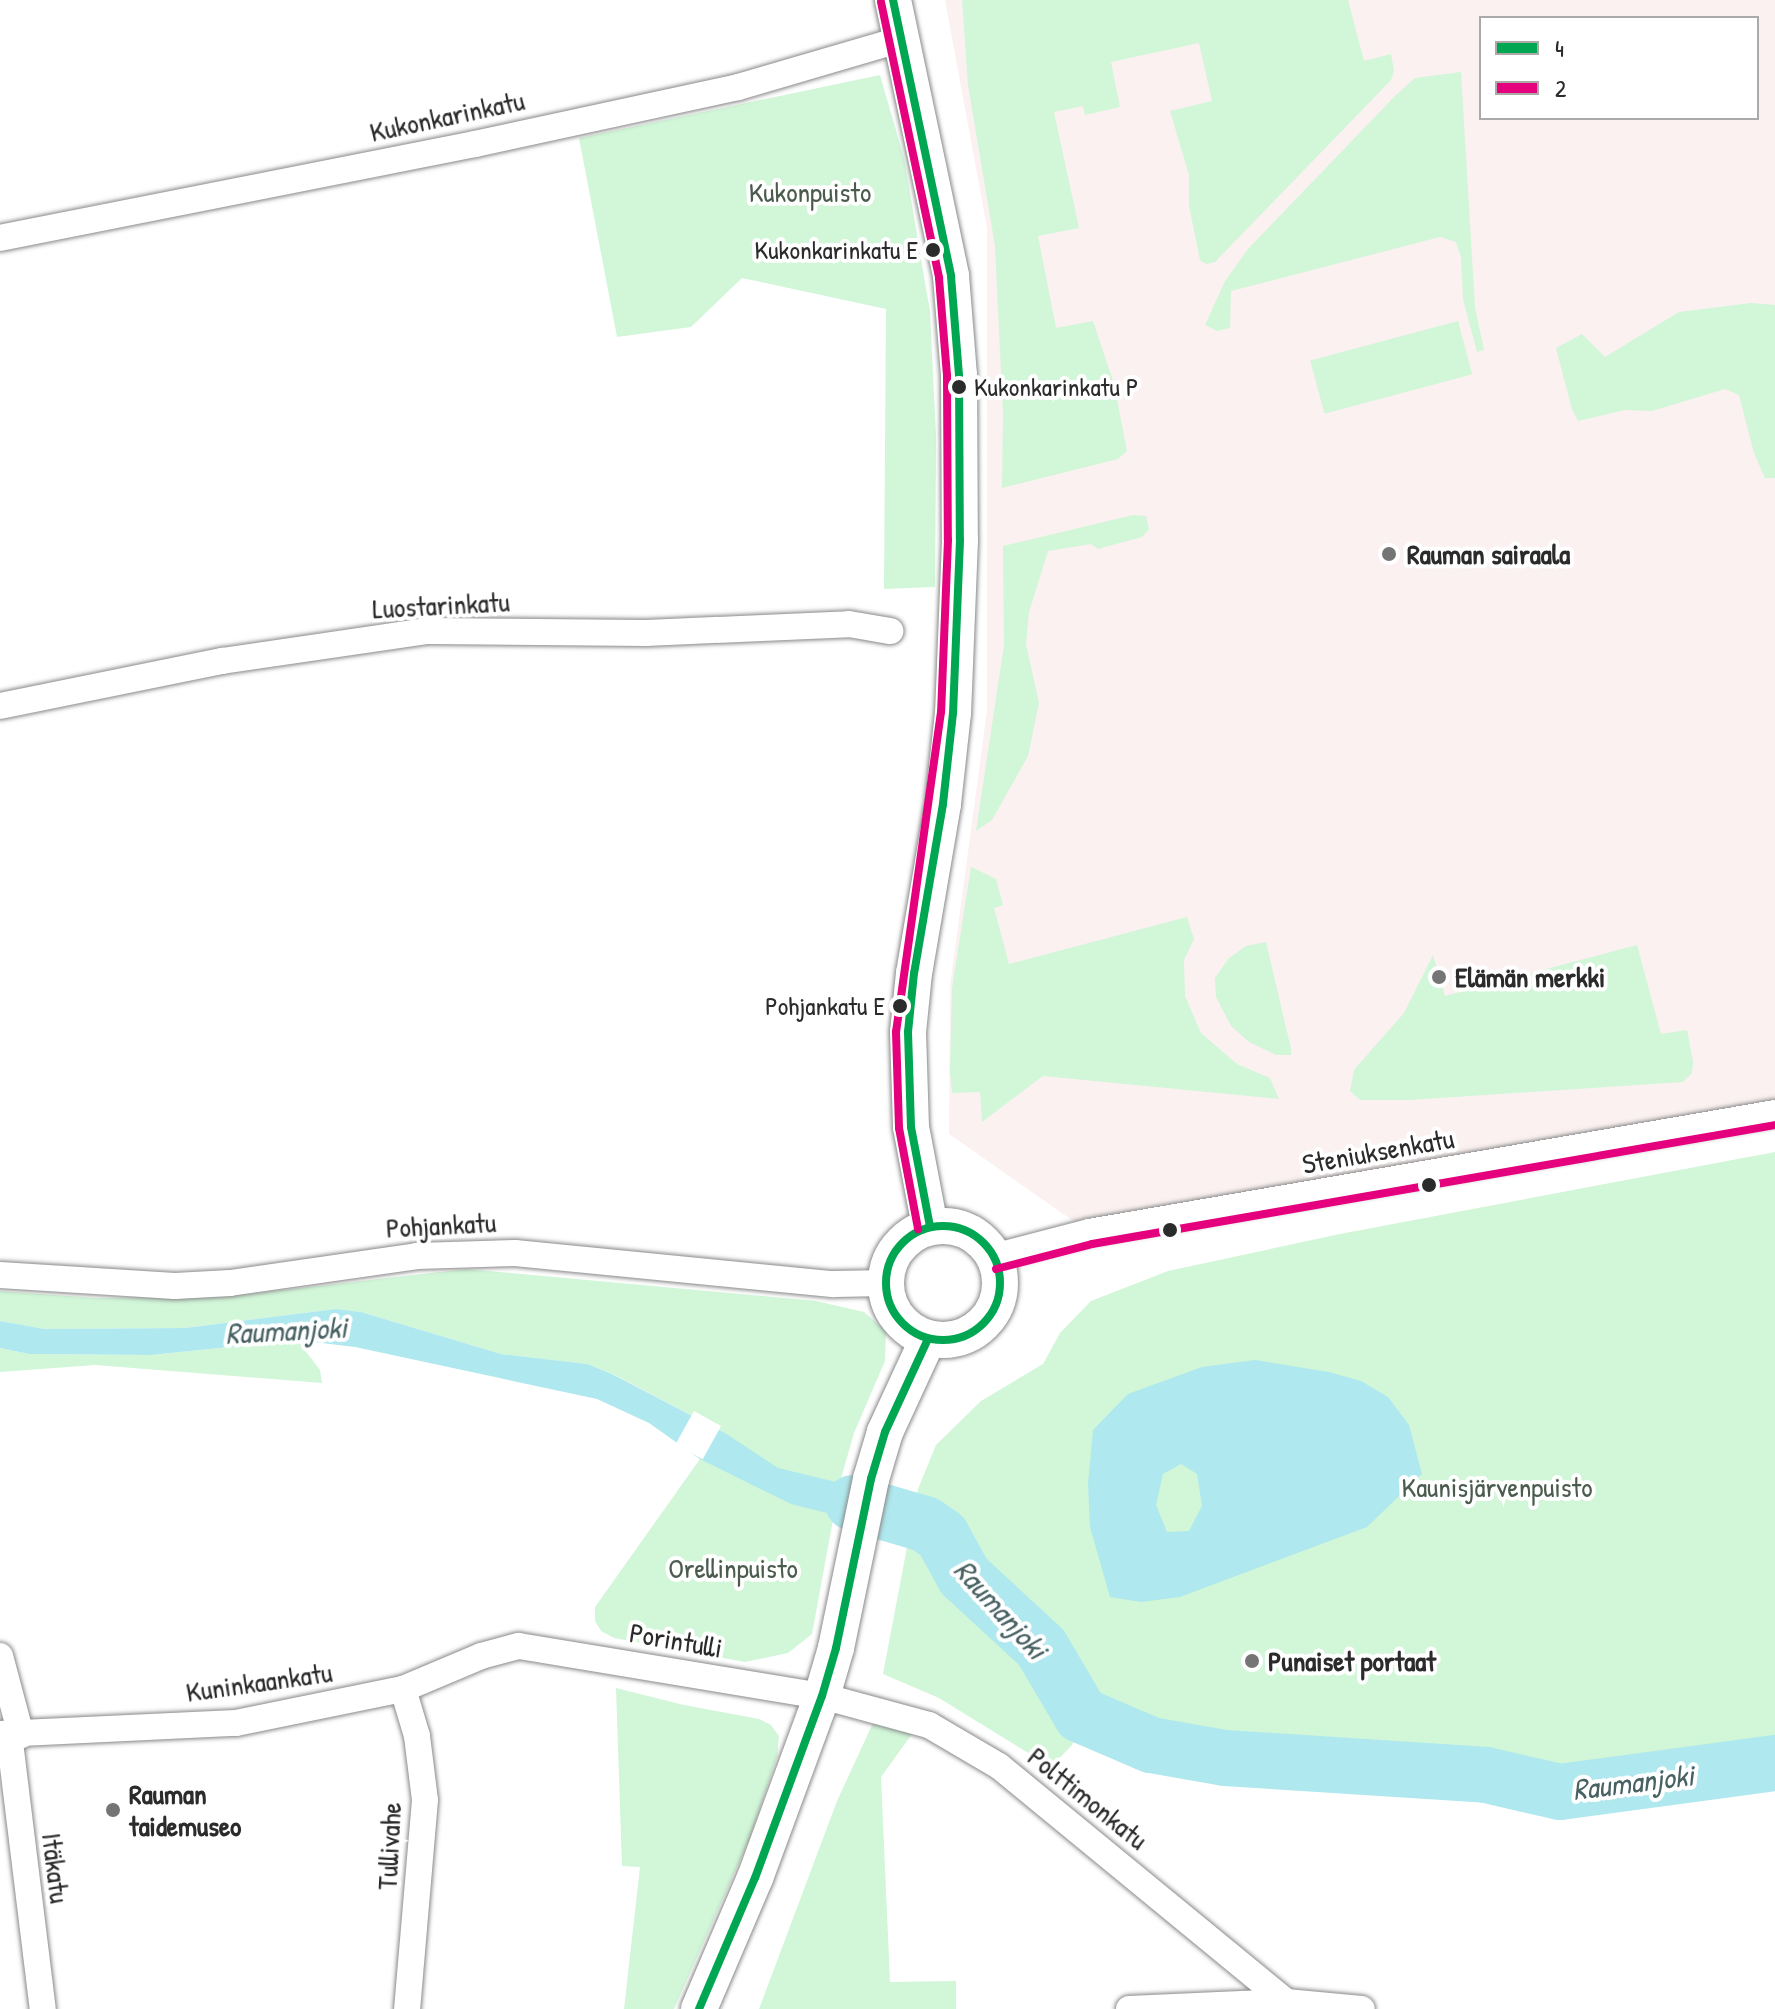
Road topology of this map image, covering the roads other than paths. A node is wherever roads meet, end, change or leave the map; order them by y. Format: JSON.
{"nodes":[{"id":1,"x":893,"y":0,"type":"edge"},
{"id":2,"x":902,"y":39,"type":"junction"},
{"id":3,"x":0,"y":238,"type":"edge"},
{"id":4,"x":890,"y":631,"type":"dead end"},
{"id":5,"x":0,"y":706,"type":"edge"},
{"id":6,"x":1775,"y":1113,"type":"edge"},
{"id":7,"x":930,"y":1227,"type":"junction"},
{"id":8,"x":993,"y":1257,"type":"junction"},
{"id":9,"x":0,"y":1275,"type":"edge"},
{"id":10,"x":886,"y":1283,"type":"junction"},
{"id":11,"x":928,"y":1339,"type":"junction"},
{"id":12,"x":519,"y":1646,"type":"joint"},
{"id":13,"x":0,"y":1656,"type":"edge"},
{"id":14,"x":403,"y":1689,"type":"junction"},
{"id":15,"x":822,"y":1696,"type":"junction"},
{"id":16,"x":10,"y":1734,"type":"edge"},
{"id":17,"x":23,"y":1861,"type":"junction"},
{"id":18,"x":0,"y":1877,"type":"edge"},
{"id":19,"x":1286,"y":2002,"type":"junction"},
{"id":20,"x":43,"y":2009,"type":"edge"},
{"id":21,"x":407,"y":2009,"type":"edge"},
{"id":22,"x":699,"y":2009,"type":"edge"},
{"id":23,"x":1129,"y":2009,"type":"edge"},
{"id":24,"x":1362,"y":2009,"type":"edge"}],
"edges":[{"from":1,"to":2,"type":"main road"},
{"from":2,"to":3,"type":"street","name":"Kukonkarinkatu"},
{"from":2,"to":7,"type":"main road"},
{"from":4,"to":5,"type":"street","name":"Luostarinkatu"},
{"from":6,"to":8,"type":"street","name":"Steniuksenkatu"},
{"from":7,"to":8,"type":"main road"},
{"from":7,"to":10,"type":"main road"},
{"from":8,"to":11,"type":"main road"},
{"from":9,"to":10,"type":"street","name":"Pohjankatu"},
{"from":10,"to":11,"type":"main road"},
{"from":11,"to":15,"type":"main road"},
{"from":12,"to":14,"type":"street","name":"Kuninkaankatu"},
{"from":12,"to":15,"type":"street","name":"Porintulli"},
{"from":13,"to":16,"type":"street","name":"Itäkatu"},
{"from":14,"to":16,"type":"street","name":"Kuninkaankatu"},
{"from":14,"to":21,"type":"street","name":"Tullivahe"},
{"from":15,"to":19,"type":"street","name":"Polttimonkatu"},
{"from":15,"to":22,"type":"main road"},
{"from":16,"to":17,"type":"street","name":"Itäkatu"},
{"from":17,"to":18,"type":"street"},
{"from":17,"to":20,"type":"street","name":"Itäkatu"},
{"from":19,"to":23,"type":"street"},
{"from":19,"to":24,"type":"street"}]}
